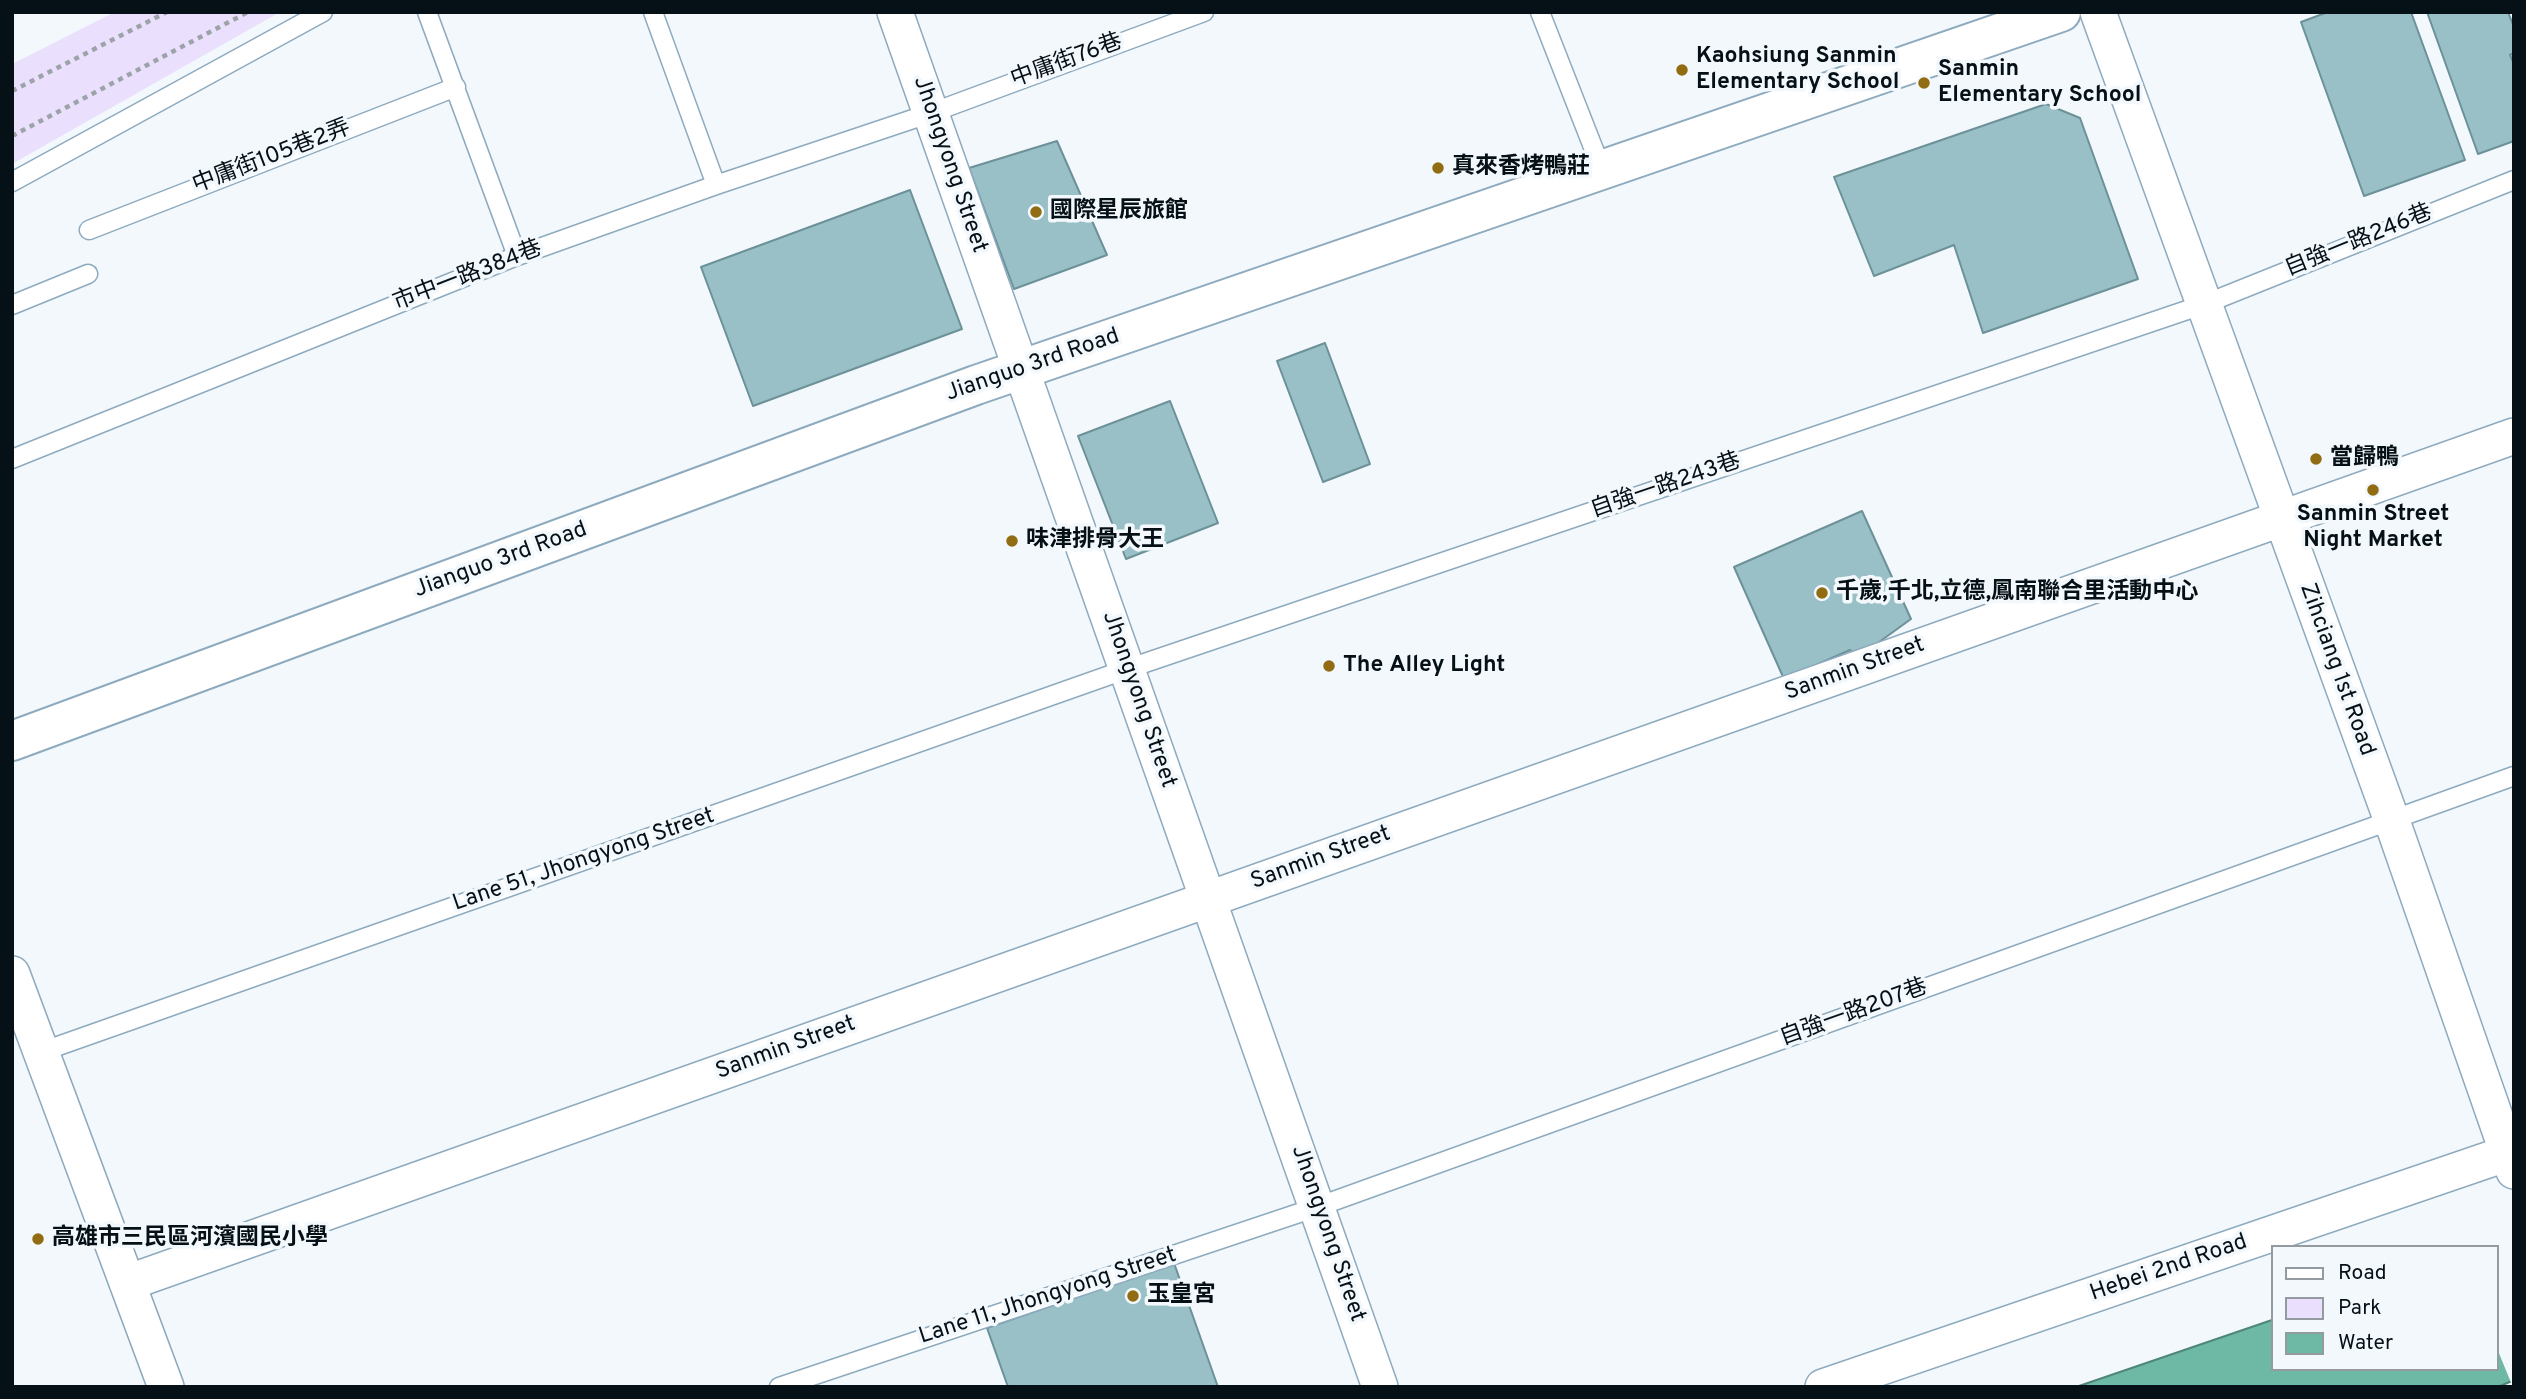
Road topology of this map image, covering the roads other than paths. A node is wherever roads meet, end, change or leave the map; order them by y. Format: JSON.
{"nodes":[{"id":1,"x":323,"y":12,"type":"edge"},
{"id":2,"x":427,"y":12,"type":"edge"},
{"id":3,"x":653,"y":12,"type":"edge"},
{"id":4,"x":895,"y":12,"type":"edge"},
{"id":5,"x":1204,"y":12,"type":"edge"},
{"id":6,"x":1540,"y":12,"type":"edge"},
{"id":7,"x":2061,"y":12,"type":"edge"},
{"id":8,"x":2098,"y":12,"type":"edge"},
{"id":9,"x":456,"y":87,"type":"junction"},
{"id":10,"x":931,"y":113,"type":"junction"},
{"id":11,"x":1602,"y":170,"type":"junction"},
{"id":12,"x":2514,"y":180,"type":"edge"},
{"id":13,"x":12,"y":182,"type":"edge"},
{"id":14,"x":716,"y":184,"type":"junction"},
{"id":15,"x":89,"y":230,"type":"dead end"},
{"id":16,"x":517,"y":256,"type":"junction"},
{"id":17,"x":88,"y":274,"type":"dead end"},
{"id":18,"x":2205,"y":304,"type":"junction"},
{"id":19,"x":12,"y":305,"type":"edge"},
{"id":20,"x":1021,"y":370,"type":"junction"},
{"id":21,"x":2514,"y":436,"type":"edge"},
{"id":22,"x":12,"y":459,"type":"edge"},
{"id":23,"x":2281,"y":519,"type":"junction"},
{"id":24,"x":1127,"y":669,"type":"junction"},
{"id":25,"x":12,"y":741,"type":"edge"},
{"id":26,"x":2514,"y":776,"type":"edge"},
{"id":27,"x":2392,"y":821,"type":"junction"},
{"id":28,"x":1208,"y":899,"type":"junction"},
{"id":29,"x":12,"y":974,"type":"edge"},
{"id":30,"x":41,"y":1052,"type":"junction"},
{"id":31,"x":2512,"y":1158,"type":"edge"},
{"id":32,"x":1317,"y":1207,"type":"junction"},
{"id":33,"x":127,"y":1283,"type":"junction"},
{"id":34,"x":166,"y":1387,"type":"edge"},
{"id":35,"x":779,"y":1387,"type":"edge"},
{"id":36,"x":1380,"y":1387,"type":"edge"},
{"id":37,"x":1823,"y":1387,"type":"edge"}],
"edges":[{"from":1,"to":13,"type":"lane"},
{"from":2,"to":9,"type":"lane"},
{"from":3,"to":14,"type":"lane"},
{"from":4,"to":10,"type":"street","name":"Jhongyong Street"},
{"from":5,"to":10,"type":"lane","name":"中庸街76巷"},
{"from":6,"to":11,"type":"lane"},
{"from":7,"to":11,"type":"street","name":"Jianguo 3rd Road"},
{"from":8,"to":18,"type":"street","name":"Zihciang 1st Road"},
{"from":9,"to":15,"type":"lane","name":"中庸街105巷2弄"},
{"from":9,"to":16,"type":"lane"},
{"from":10,"to":14,"type":"lane","name":"市中一路384巷"},
{"from":10,"to":20,"type":"street","name":"Jhongyong Street"},
{"from":11,"to":20,"type":"street","name":"Jianguo 3rd Road"},
{"from":12,"to":18,"type":"lane","name":"自強一路246巷"},
{"from":14,"to":16,"type":"lane","name":"市中一路384巷"},
{"from":16,"to":22,"type":"lane","name":"市中一路384巷"},
{"from":17,"to":19,"type":"lane"},
{"from":18,"to":23,"type":"street","name":"Zihciang 1st Road"},
{"from":18,"to":24,"type":"lane","name":"自強一路243巷"},
{"from":20,"to":24,"type":"street","name":"Jhongyong Street"},
{"from":20,"to":25,"type":"street","name":"Jianguo 3rd Road"},
{"from":21,"to":23,"type":"street","name":"Sanmin Street"},
{"from":23,"to":27,"type":"street","name":"Zihciang 1st Road"},
{"from":23,"to":28,"type":"street","name":"Sanmin Street"},
{"from":24,"to":28,"type":"street","name":"Jhongyong Street"},
{"from":24,"to":30,"type":"lane","name":"Lane 51, Jhongyong Street"},
{"from":26,"to":27,"type":"lane","name":"自強一路207巷"},
{"from":27,"to":31,"type":"street","name":"Zihciang 1st Road"},
{"from":27,"to":32,"type":"lane","name":"自強一路207巷"},
{"from":28,"to":32,"type":"street","name":"Jhongyong Street"},
{"from":28,"to":33,"type":"street","name":"Sanmin Street"},
{"from":29,"to":30,"type":"street"},
{"from":30,"to":33,"type":"street"},
{"from":31,"to":37,"type":"street","name":"Hebei 2nd Road"},
{"from":32,"to":35,"type":"lane","name":"Lane 11, Jhongyong Street"},
{"from":32,"to":36,"type":"street","name":"Jhongyong Street"},
{"from":33,"to":34,"type":"street"}]}
